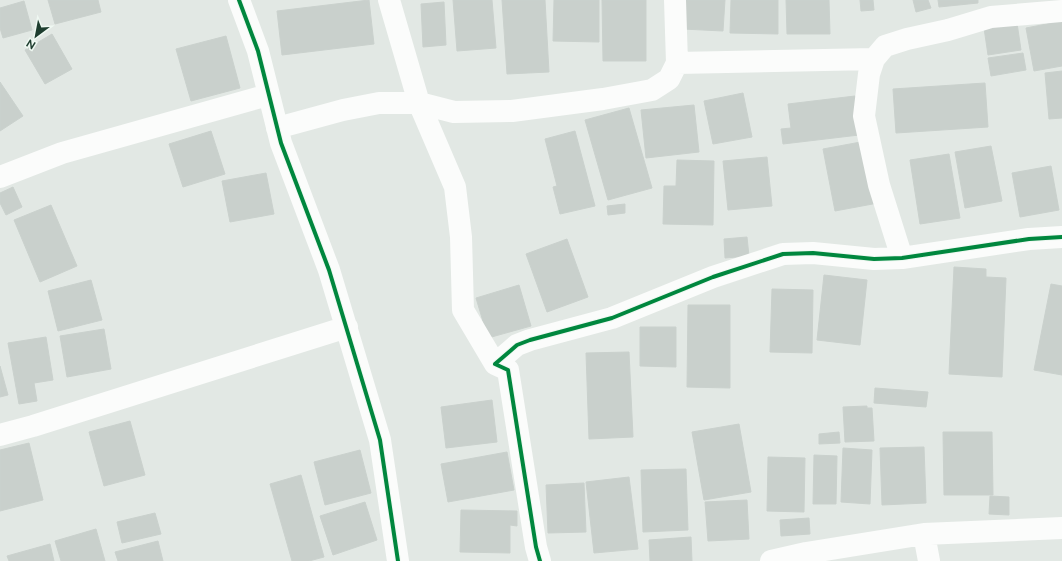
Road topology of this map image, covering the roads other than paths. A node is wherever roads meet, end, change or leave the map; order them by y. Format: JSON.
{"nodes":[{"id":1,"x":239,"y":0,"type":"edge"},
{"id":2,"x":388,"y":0,"type":"edge"},
{"id":3,"x":675,"y":0,"type":"edge"},
{"id":4,"x":1062,"y":11,"type":"edge"},
{"id":5,"x":874,"y":59,"type":"junction"},
{"id":6,"x":677,"y":63,"type":"junction"},
{"id":7,"x":268,"y":95,"type":"junction"},
{"id":8,"x":419,"y":103,"type":"junction"},
{"id":9,"x":276,"y":128,"type":"junction"},
{"id":10,"x":0,"y":177,"type":"edge"},
{"id":11,"x":1062,"y":237,"type":"edge"},
{"id":12,"x":902,"y":258,"type":"junction"},
{"id":13,"x":347,"y":327,"type":"junction"},
{"id":14,"x":495,"y":364,"type":"junction"},
{"id":15,"x":0,"y":435,"type":"edge"},
{"id":16,"x":1062,"y":528,"type":"edge"},
{"id":17,"x":924,"y":534,"type":"junction"},
{"id":18,"x":393,"y":560,"type":"edge"},
{"id":19,"x":540,"y":561,"type":"edge"},
{"id":20,"x":771,"y":561,"type":"edge"},
{"id":21,"x":929,"y":561,"type":"edge"}],
"edges":[{"from":1,"to":7,"type":"street"},
{"from":2,"to":8,"type":"street"},
{"from":3,"to":6,"type":"street"},
{"from":4,"to":5,"type":"street"},
{"from":5,"to":6,"type":"street"},
{"from":5,"to":12,"type":"street"},
{"from":6,"to":8,"type":"street"},
{"from":7,"to":9,"type":"street"},
{"from":7,"to":10,"type":"street"},
{"from":8,"to":9,"type":"street"},
{"from":8,"to":14,"type":"street"},
{"from":9,"to":13,"type":"street"},
{"from":11,"to":12,"type":"street"},
{"from":12,"to":14,"type":"street"},
{"from":13,"to":15,"type":"street"},
{"from":13,"to":18,"type":"street"},
{"from":14,"to":19,"type":"street"},
{"from":16,"to":17,"type":"street"},
{"from":17,"to":20,"type":"street"},
{"from":17,"to":21,"type":"street"}]}
